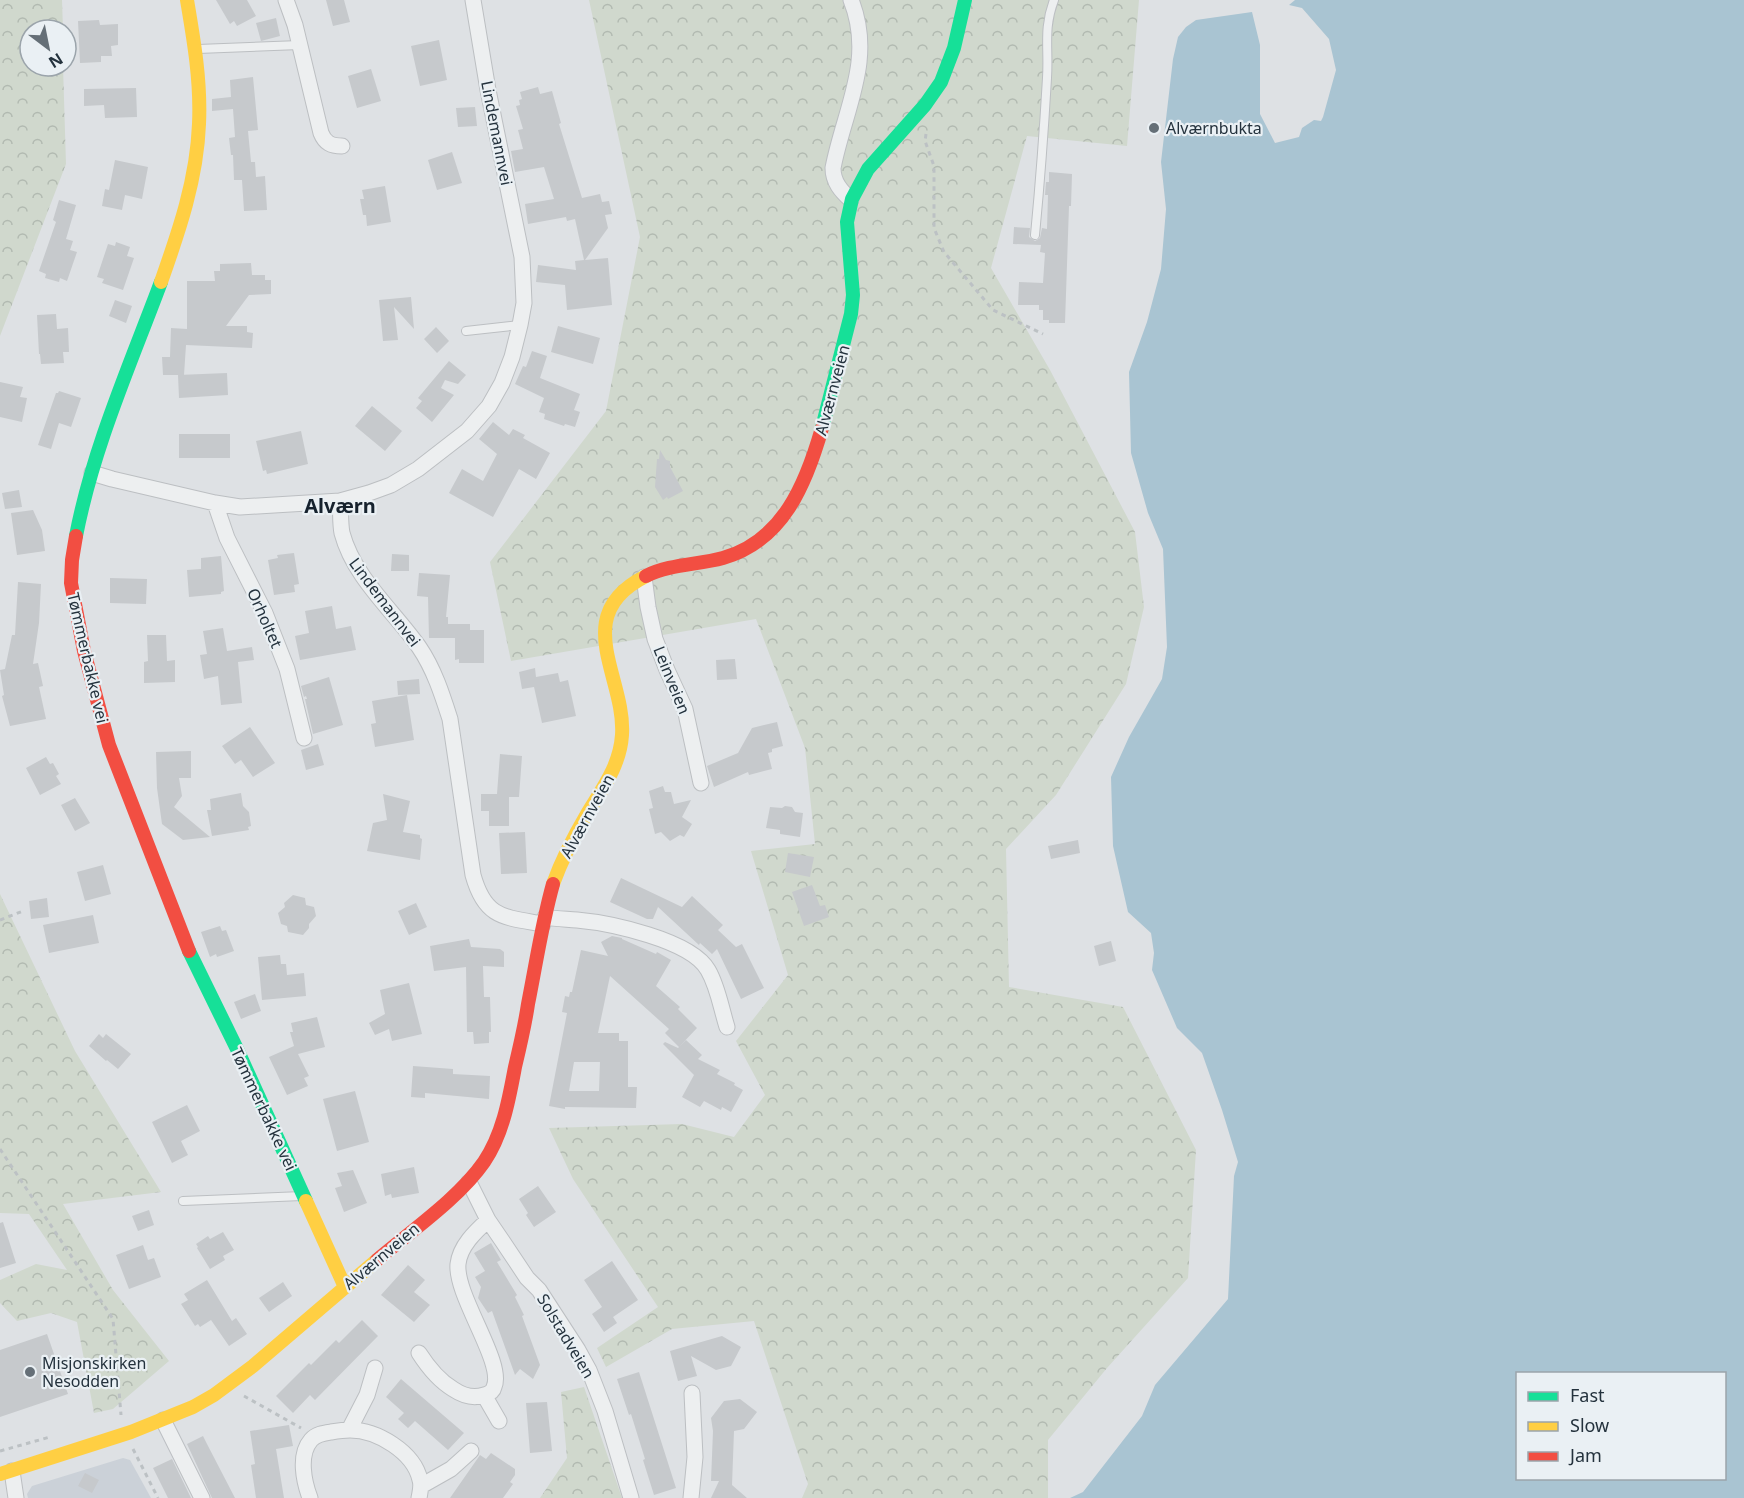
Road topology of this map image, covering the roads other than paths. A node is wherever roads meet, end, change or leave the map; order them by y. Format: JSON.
{"nodes":[{"id":1,"x":188,"y":0,"type":"edge"},
{"id":2,"x":286,"y":0,"type":"edge"},
{"id":3,"x":472,"y":0,"type":"edge"},
{"id":4,"x":851,"y":0,"type":"edge"},
{"id":5,"x":965,"y":0,"type":"edge"},
{"id":6,"x":1054,"y":0,"type":"edge"},
{"id":7,"x":300,"y":45,"type":"junction"},
{"id":8,"x":196,"y":50,"type":"junction"},
{"id":9,"x":342,"y":146,"type":"dead end"},
{"id":10,"x":851,"y":200,"type":"junction"},
{"id":11,"x":1035,"y":235,"type":"dead end"},
{"id":12,"x":520,"y":325,"type":"junction"},
{"id":13,"x":466,"y":331,"type":"dead end"},
{"id":14,"x":92,"y":473,"type":"junction"},
{"id":15,"x":340,"y":501,"type":"junction"},
{"id":16,"x":215,"y":503,"type":"junction"},
{"id":17,"x":644,"y":577,"type":"junction"},
{"id":18,"x":304,"y":738,"type":"dead end"},
{"id":19,"x":701,"y":783,"type":"dead end"},
{"id":20,"x":544,"y":920,"type":"junction"},
{"id":21,"x":727,"y":1027,"type":"dead end"},
{"id":22,"x":469,"y":1182,"type":"junction"},
{"id":23,"x":304,"y":1195,"type":"junction"},
{"id":24,"x":183,"y":1201,"type":"dead end"},
{"id":25,"x":488,"y":1220,"type":"junction"},
{"id":26,"x":345,"y":1287,"type":"junction"},
{"id":27,"x":419,"y":1353,"type":"dead end"},
{"id":28,"x":375,"y":1368,"type":"dead end"},
{"id":29,"x":692,"y":1394,"type":"dead end"},
{"id":30,"x":484,"y":1395,"type":"junction"},
{"id":31,"x":163,"y":1420,"type":"junction"},
{"id":32,"x":499,"y":1421,"type":"dead end"},
{"id":33,"x":349,"y":1430,"type":"junction"},
{"id":34,"x":471,"y":1451,"type":"dead end"},
{"id":35,"x":6,"y":1473,"type":"edge"},
{"id":36,"x":420,"y":1492,"type":"edge"},
{"id":37,"x":16,"y":1498,"type":"edge"},
{"id":38,"x":202,"y":1498,"type":"edge"},
{"id":39,"x":310,"y":1498,"type":"edge"},
{"id":40,"x":631,"y":1498,"type":"edge"},
{"id":41,"x":691,"y":1498,"type":"edge"}],
"edges":[{"from":1,"to":8,"type":"main road","name":"Tømmerbakke vei"},
{"from":2,"to":7,"type":"street"},
{"from":3,"to":12,"type":"street","name":"Lindemannvei"},
{"from":4,"to":10,"type":"street"},
{"from":5,"to":10,"type":"main road","name":"Alværnveien"},
{"from":6,"to":11,"type":"lane"},
{"from":7,"to":8,"type":"lane"},
{"from":7,"to":9,"type":"street"},
{"from":8,"to":14,"type":"main road","name":"Tømmerbakke vei"},
{"from":10,"to":17,"type":"main road","name":"Alværnveien"},
{"from":12,"to":13,"type":"lane"},
{"from":12,"to":15,"type":"street","name":"Lindemannvei"},
{"from":14,"to":16,"type":"street"},
{"from":14,"to":23,"type":"main road","name":"Tømmerbakke vei"},
{"from":15,"to":16,"type":"street"},
{"from":15,"to":20,"type":"street","name":"Lindemannvei"},
{"from":16,"to":18,"type":"street","name":"Orholtet"},
{"from":17,"to":19,"type":"street","name":"Leinveien"},
{"from":17,"to":20,"type":"main road","name":"Alværnveien"},
{"from":20,"to":21,"type":"street","name":"Lindemannvei"},
{"from":20,"to":22,"type":"main road","name":"Alværnveien"},
{"from":22,"to":25,"type":"street","name":"Solstadveien"},
{"from":22,"to":26,"type":"main road","name":"Alværnveien"},
{"from":23,"to":24,"type":"lane"},
{"from":23,"to":26,"type":"main road","name":"Tømmerbakke vei"},
{"from":25,"to":30,"type":"street"},
{"from":25,"to":40,"type":"street","name":"Solstadveien"},
{"from":26,"to":31,"type":"main road","name":"Alværnveien"},
{"from":27,"to":30,"type":"street"},
{"from":28,"to":33,"type":"street"},
{"from":29,"to":41,"type":"street"},
{"from":30,"to":32,"type":"street"},
{"from":31,"to":35,"type":"main road","name":"Alværnveien"},
{"from":31,"to":38,"type":"street"},
{"from":33,"to":36,"type":"street"},
{"from":33,"to":39,"type":"street"},
{"from":34,"to":36,"type":"street"},
{"from":35,"to":37,"type":"street"}]}
